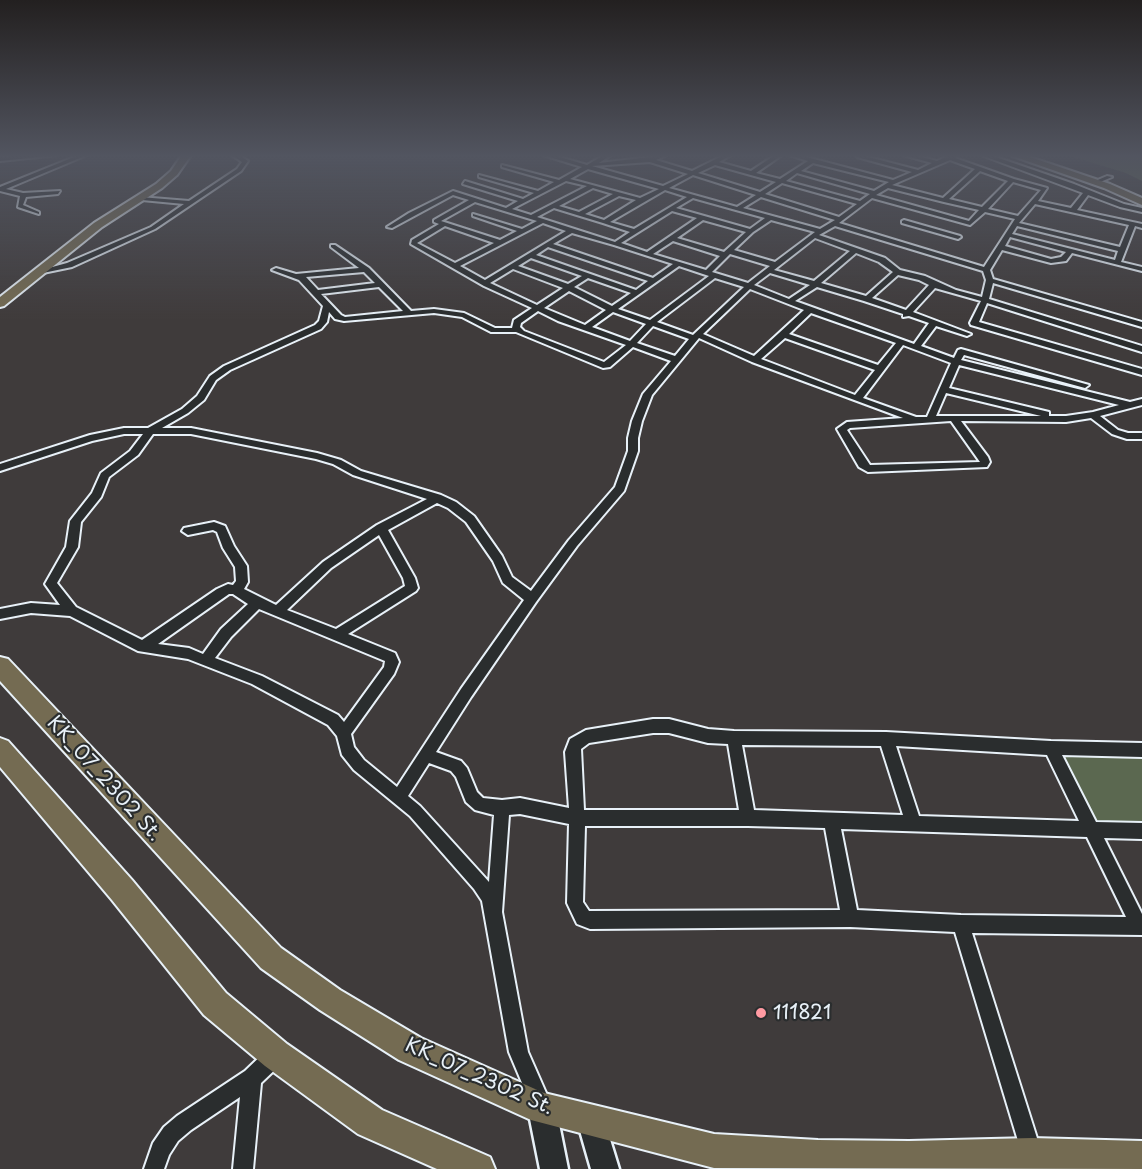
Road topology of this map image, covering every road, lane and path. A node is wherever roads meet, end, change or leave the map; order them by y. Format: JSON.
{"nodes":[{"id":1,"x":982,"y":209,"type":"edge"},
{"id":2,"x":27,"y":210,"type":"edge"},
{"id":3,"x":112,"y":210,"type":"edge"},
{"id":4,"x":123,"y":210,"type":"edge"},
{"id":5,"x":181,"y":210,"type":"edge"},
{"id":6,"x":421,"y":210,"type":"edge"},
{"id":7,"x":455,"y":210,"type":"edge"},
{"id":8,"x":485,"y":210,"type":"edge"},
{"id":9,"x":510,"y":210,"type":"edge"},
{"id":10,"x":547,"y":210,"type":"edge"},
{"id":11,"x":566,"y":210,"type":"edge"},
{"id":12,"x":589,"y":210,"type":"edge"},
{"id":13,"x":625,"y":210,"type":"edge"},
{"id":14,"x":670,"y":210,"type":"edge"},
{"id":15,"x":673,"y":210,"type":"edge"},
{"id":16,"x":740,"y":210,"type":"edge"},
{"id":17,"x":804,"y":210,"type":"edge"},
{"id":18,"x":852,"y":210,"type":"edge"},
{"id":19,"x":913,"y":210,"type":"edge"},
{"id":20,"x":919,"y":210,"type":"edge"},
{"id":21,"x":984,"y":210,"type":"edge"},
{"id":22,"x":1028,"y":210,"type":"edge"},
{"id":23,"x":1073,"y":210,"type":"edge"},
{"id":24,"x":37,"y":213,"type":"dead end"},
{"id":25,"x":580,"y":214,"type":"junction"},
{"id":26,"x":475,"y":215,"type":"junction"},
{"id":27,"x":532,"y":217,"type":"junction"},
{"id":28,"x":771,"y":217,"type":"junction"},
{"id":29,"x":702,"y":218,"type":"junction"},
{"id":30,"x":468,"y":219,"type":"dead end"},
{"id":31,"x":544,"y":220,"type":"junction"},
{"id":32,"x":837,"y":221,"type":"junction"},
{"id":33,"x":1018,"y":221,"type":"junction"},
{"id":34,"x":605,"y":222,"type":"junction"},
{"id":35,"x":904,"y":222,"type":"junction"},
{"id":36,"x":460,"y":223,"type":"dead end"},
{"id":37,"x":970,"y":224,"type":"junction"},
{"id":38,"x":1133,"y":224,"type":"junction"},
{"id":39,"x":449,"y":226,"type":"junction"},
{"id":40,"x":1142,"y":226,"type":"edge"},
{"id":41,"x":390,"y":228,"type":"dead end"},
{"id":42,"x":898,"y":228,"type":"dead end"},
{"id":43,"x":572,"y":230,"type":"junction"},
{"id":44,"x":523,"y":231,"type":"junction"},
{"id":45,"x":635,"y":231,"type":"junction"},
{"id":46,"x":751,"y":231,"type":"junction"},
{"id":47,"x":818,"y":233,"type":"junction"},
{"id":48,"x":1009,"y":235,"type":"junction"},
{"id":49,"x":958,"y":237,"type":"junction"},
{"id":50,"x":671,"y":238,"type":"junction"},
{"id":51,"x":501,"y":243,"type":"junction"},
{"id":52,"x":952,"y":243,"type":"dead end"},
{"id":53,"x":615,"y":244,"type":"junction"},
{"id":54,"x":548,"y":245,"type":"junction"},
{"id":55,"x":333,"y":246,"type":"dead end"},
{"id":56,"x":1000,"y":248,"type":"junction"},
{"id":57,"x":945,"y":249,"type":"dead end"},
{"id":58,"x":1122,"y":250,"type":"junction"},
{"id":59,"x":854,"y":251,"type":"junction"},
{"id":60,"x":1070,"y":251,"type":"junction"},
{"id":61,"x":727,"y":253,"type":"junction"},
{"id":62,"x":648,"y":254,"type":"junction"},
{"id":63,"x":530,"y":255,"type":"junction"},
{"id":64,"x":939,"y":256,"type":"junction"},
{"id":65,"x":1118,"y":263,"type":"junction"},
{"id":66,"x":678,"y":264,"type":"junction"},
{"id":67,"x":455,"y":266,"type":"junction"},
{"id":68,"x":512,"y":266,"type":"junction"},
{"id":69,"x":774,"y":268,"type":"junction"},
{"id":70,"x":1142,"y":269,"type":"edge"},
{"id":71,"x":276,"y":270,"type":"dead end"},
{"id":72,"x":366,"y":270,"type":"junction"},
{"id":73,"x":986,"y":270,"type":"junction"},
{"id":74,"x":38,"y":272,"type":"junction"},
{"id":75,"x":897,"y":272,"type":"junction"},
{"id":76,"x":710,"y":274,"type":"junction"},
{"id":77,"x":297,"y":276,"type":"junction"},
{"id":78,"x":586,"y":276,"type":"junction"},
{"id":79,"x":652,"y":280,"type":"junction"},
{"id":80,"x":990,"y":280,"type":"junction"},
{"id":81,"x":486,"y":282,"type":"junction"},
{"id":82,"x":381,"y":285,"type":"junction"},
{"id":83,"x":814,"y":285,"type":"junction"},
{"id":84,"x":934,"y":285,"type":"junction"},
{"id":85,"x":749,"y":286,"type":"junction"},
{"id":86,"x":568,"y":287,"type":"junction"},
{"id":87,"x":314,"y":292,"type":"junction"},
{"id":88,"x":635,"y":292,"type":"junction"},
{"id":89,"x":0,"y":293,"type":"edge"},
{"id":90,"x":867,"y":299,"type":"junction"},
{"id":91,"x":985,"y":300,"type":"junction"},
{"id":92,"x":789,"y":302,"type":"junction"},
{"id":93,"x":0,"y":303,"type":"edge"},
{"id":94,"x":327,"y":306,"type":"junction"},
{"id":95,"x":540,"y":307,"type":"junction"},
{"id":96,"x":611,"y":309,"type":"junction"},
{"id":97,"x":809,"y":310,"type":"junction"},
{"id":98,"x":409,"y":313,"type":"junction"},
{"id":99,"x":906,"y":315,"type":"junction"},
{"id":100,"x":974,"y":323,"type":"junction"},
{"id":101,"x":651,"y":324,"type":"junction"},
{"id":102,"x":933,"y":324,"type":"junction"},
{"id":103,"x":1142,"y":325,"type":"edge"},
{"id":104,"x":585,"y":328,"type":"junction"},
{"id":105,"x":517,"y":330,"type":"junction"},
{"id":106,"x":967,"y":334,"type":"junction"},
{"id":107,"x":784,"y":335,"type":"junction"},
{"id":108,"x":696,"y":337,"type":"junction"},
{"id":109,"x":901,"y":342,"type":"junction"},
{"id":110,"x":631,"y":345,"type":"junction"},
{"id":111,"x":916,"y":347,"type":"junction"},
{"id":112,"x":1142,"y":349,"type":"edge"},
{"id":113,"x":961,"y":352,"type":"junction"},
{"id":114,"x":677,"y":360,"type":"junction"},
{"id":115,"x":755,"y":360,"type":"junction"},
{"id":116,"x":957,"y":362,"type":"junction"},
{"id":117,"x":880,"y":369,"type":"junction"},
{"id":118,"x":1142,"y":372,"type":"edge"},
{"id":119,"x":945,"y":390,"type":"junction"},
{"id":120,"x":857,"y":399,"type":"junction"},
{"id":121,"x":1142,"y":401,"type":"edge"},
{"id":122,"x":1129,"y":405,"type":"junction"},
{"id":123,"x":1093,"y":415,"type":"junction"},
{"id":124,"x":954,"y":418,"type":"junction"},
{"id":125,"x":1066,"y":419,"type":"junction"},
{"id":126,"x":918,"y":420,"type":"junction"},
{"id":127,"x":931,"y":420,"type":"junction"},
{"id":128,"x":151,"y":430,"type":"junction"},
{"id":129,"x":1142,"y":436,"type":"edge"},
{"id":130,"x":0,"y":468,"type":"edge"},
{"id":131,"x":437,"y":498,"type":"junction"},
{"id":132,"x":381,"y":528,"type":"junction"},
{"id":133,"x":188,"y":531,"type":"dead end"},
{"id":134,"x":237,"y":590,"type":"junction"},
{"id":135,"x":532,"y":599,"type":"junction"},
{"id":136,"x":258,"y":603,"type":"junction"},
{"id":137,"x":72,"y":611,"type":"junction"},
{"id":138,"x":278,"y":611,"type":"junction"},
{"id":139,"x":0,"y":614,"type":"edge"},
{"id":140,"x":337,"y":635,"type":"junction"},
{"id":141,"x":143,"y":647,"type":"junction"},
{"id":142,"x":206,"y":660,"type":"junction"},
{"id":143,"x":0,"y":666,"type":"edge"},
{"id":144,"x":344,"y":733,"type":"junction"},
{"id":145,"x":734,"y":738,"type":"junction"},
{"id":146,"x":886,"y":739,"type":"junction"},
{"id":147,"x":1051,"y":748,"type":"junction"},
{"id":148,"x":0,"y":750,"type":"edge"},
{"id":149,"x":1142,"y":750,"type":"edge"},
{"id":150,"x":426,"y":755,"type":"junction"},
{"id":151,"x":399,"y":797,"type":"junction"},
{"id":152,"x":502,"y":808,"type":"junction"},
{"id":153,"x":577,"y":818,"type":"junction"},
{"id":154,"x":748,"y":818,"type":"junction"},
{"id":155,"x":832,"y":822,"type":"junction"},
{"id":156,"x":913,"y":822,"type":"junction"},
{"id":157,"x":1090,"y":830,"type":"junction"},
{"id":158,"x":1142,"y":831,"type":"edge"},
{"id":159,"x":494,"y":914,"type":"junction"},
{"id":160,"x":850,"y":918,"type":"junction"},
{"id":161,"x":961,"y":924,"type":"junction"},
{"id":162,"x":1140,"y":926,"type":"edge"},
{"id":163,"x":276,"y":1055,"type":"junction"},
{"id":164,"x":252,"y":1078,"type":"junction"},
{"id":165,"x":542,"y":1109,"type":"junction"},
{"id":166,"x":591,"y":1119,"type":"junction"},
{"id":167,"x":1032,"y":1155,"type":"junction"},
{"id":168,"x":1142,"y":1158,"type":"edge"},
{"id":169,"x":154,"y":1169,"type":"edge"},
{"id":170,"x":243,"y":1169,"type":"edge"},
{"id":171,"x":478,"y":1169,"type":"edge"},
{"id":172,"x":554,"y":1169,"type":"edge"},
{"id":173,"x":605,"y":1169,"type":"edge"}],
"edges":[{"from":1,"to":37,"type":"street"},
{"from":2,"to":24,"type":"street"},
{"from":3,"to":89,"type":"main road"},
{"from":4,"to":74,"type":"main road"},
{"from":5,"to":74,"type":"street"},
{"from":6,"to":41,"type":"street"},
{"from":7,"to":39,"type":"street"},
{"from":8,"to":26,"type":"street"},
{"from":9,"to":27,"type":"street"},
{"from":10,"to":27,"type":"street"},
{"from":11,"to":25,"type":"street"},
{"from":12,"to":25,"type":"street"},
{"from":13,"to":34,"type":"street"},
{"from":14,"to":45,"type":"street"},
{"from":15,"to":29,"type":"street"},
{"from":16,"to":28,"type":"street"},
{"from":17,"to":32,"type":"street"},
{"from":18,"to":32,"type":"street"},
{"from":19,"to":35,"type":"street"},
{"from":20,"to":37,"type":"street"},
{"from":21,"to":33,"type":"street"},
{"from":22,"to":33,"type":"street"},
{"from":23,"to":38,"type":"street"},
{"from":25,"to":34,"type":"street"},
{"from":26,"to":30,"type":"street"},
{"from":26,"to":44,"type":"street"},
{"from":27,"to":31,"type":"street"},
{"from":28,"to":46,"type":"street"},
{"from":28,"to":47,"type":"street"},
{"from":29,"to":46,"type":"street"},
{"from":29,"to":50,"type":"street"},
{"from":31,"to":43,"type":"street"},
{"from":31,"to":44,"type":"street"},
{"from":32,"to":47,"type":"street"},
{"from":32,"to":64,"type":"street"},
{"from":33,"to":48,"type":"street"},
{"from":33,"to":58,"type":"street"},
{"from":34,"to":45,"type":"street"},
{"from":35,"to":42,"type":"street"},
{"from":35,"to":49,"type":"street"},
{"from":36,"to":39,"type":"street"},
{"from":37,"to":49,"type":"street"},
{"from":38,"to":40,"type":"street"},
{"from":38,"to":58,"type":"street"},
{"from":39,"to":51,"type":"street"},
{"from":39,"to":67,"type":"street"},
{"from":43,"to":53,"type":"street"},
{"from":43,"to":54,"type":"street"},
{"from":44,"to":51,"type":"street"},
{"from":45,"to":53,"type":"street"},
{"from":46,"to":61,"type":"street"},
{"from":47,"to":59,"type":"street"},
{"from":47,"to":69,"type":"street"},
{"from":48,"to":56,"type":"street"},
{"from":48,"to":60,"type":"street"},
{"from":49,"to":52,"type":"street"},
{"from":50,"to":61,"type":"street"},
{"from":50,"to":62,"type":"street"},
{"from":51,"to":67,"type":"street"},
{"from":53,"to":62,"type":"street"},
{"from":54,"to":63,"type":"street"},
{"from":54,"to":79,"type":"street"},
{"from":55,"to":72,"type":"street"},
{"from":56,"to":60,"type":"street"},
{"from":56,"to":73,"type":"street"},
{"from":57,"to":64,"type":"street"},
{"from":58,"to":65,"type":"street"},
{"from":59,"to":75,"type":"street"},
{"from":59,"to":83,"type":"street"},
{"from":60,"to":65,"type":"street"},
{"from":61,"to":69,"type":"street"},
{"from":61,"to":76,"type":"street"},
{"from":62,"to":66,"type":"street"},
{"from":63,"to":68,"type":"street"},
{"from":63,"to":78,"type":"street"},
{"from":64,"to":73,"type":"street"},
{"from":65,"to":70,"type":"street"},
{"from":66,"to":76,"type":"street"},
{"from":66,"to":79,"type":"street"},
{"from":67,"to":81,"type":"street"},
{"from":68,"to":81,"type":"street"},
{"from":68,"to":86,"type":"street"},
{"from":69,"to":83,"type":"street"},
{"from":69,"to":85,"type":"street"},
{"from":71,"to":77,"type":"street"},
{"from":72,"to":77,"type":"street"},
{"from":72,"to":82,"type":"street"},
{"from":73,"to":80,"type":"street"},
{"from":74,"to":93,"type":"main road"},
{"from":75,"to":84,"type":"street"},
{"from":75,"to":90,"type":"street"},
{"from":76,"to":85,"type":"street"},
{"from":76,"to":101,"type":"street"},
{"from":77,"to":87,"type":"street"},
{"from":78,"to":86,"type":"street"},
{"from":78,"to":88,"type":"street"},
{"from":79,"to":88,"type":"street"},
{"from":80,"to":91,"type":"street"},
{"from":80,"to":103,"type":"street"},
{"from":81,"to":95,"type":"street"},
{"from":82,"to":87,"type":"street"},
{"from":82,"to":98,"type":"street"},
{"from":83,"to":90,"type":"street"},
{"from":83,"to":92,"type":"street"},
{"from":84,"to":91,"type":"street"},
{"from":84,"to":99,"type":"street"},
{"from":85,"to":92,"type":"street"},
{"from":85,"to":108,"type":"street"},
{"from":86,"to":95,"type":"street"},
{"from":86,"to":96,"type":"street"},
{"from":87,"to":94,"type":"street"},
{"from":88,"to":96,"type":"street"},
{"from":90,"to":99,"type":"street"},
{"from":91,"to":100,"type":"street"},
{"from":91,"to":112,"type":"street"},
{"from":92,"to":97,"type":"street"},
{"from":94,"to":98,"type":"street"},
{"from":94,"to":128,"type":"street"},
{"from":95,"to":104,"type":"street"},
{"from":95,"to":105,"type":"street"},
{"from":96,"to":101,"type":"street"},
{"from":96,"to":104,"type":"street"},
{"from":97,"to":107,"type":"street"},
{"from":97,"to":109,"type":"street"},
{"from":98,"to":105,"type":"street"},
{"from":99,"to":102,"type":"street"},
{"from":100,"to":106,"type":"street"},
{"from":100,"to":118,"type":"street"},
{"from":101,"to":108,"type":"street"},
{"from":101,"to":110,"type":"street"},
{"from":102,"to":106,"type":"street"},
{"from":102,"to":111,"type":"street"},
{"from":104,"to":110,"type":"street"},
{"from":105,"to":110,"type":"street"},
{"from":106,"to":113,"type":"street"},
{"from":107,"to":115,"type":"street"},
{"from":107,"to":117,"type":"street"},
{"from":108,"to":114,"type":"street"},
{"from":108,"to":115,"type":"street"},
{"from":109,"to":111,"type":"street"},
{"from":109,"to":117,"type":"street"},
{"from":110,"to":114,"type":"street"},
{"from":111,"to":116,"type":"street"},
{"from":113,"to":116,"type":"street"},
{"from":113,"to":121,"type":"street"},
{"from":114,"to":135,"type":"street"},
{"from":115,"to":120,"type":"street"},
{"from":116,"to":119,"type":"street"},
{"from":116,"to":122,"type":"street"},
{"from":117,"to":120,"type":"street"},
{"from":119,"to":125,"type":"street"},
{"from":119,"to":127,"type":"street"},
{"from":120,"to":126,"type":"street"},
{"from":121,"to":122,"type":"street"},
{"from":122,"to":123,"type":"street"},
{"from":123,"to":125,"type":"street"},
{"from":123,"to":129,"type":"street"},
{"from":124,"to":125,"type":"street"},
{"from":124,"to":126,"type":"street"},
{"from":124,"to":127,"type":"street"},
{"from":126,"to":127,"type":"street"},
{"from":128,"to":130,"type":"street"},
{"from":128,"to":131,"type":"street"},
{"from":128,"to":137,"type":"street"},
{"from":131,"to":132,"type":"street"},
{"from":131,"to":135,"type":"street"},
{"from":132,"to":138,"type":"street"},
{"from":132,"to":140,"type":"street"},
{"from":133,"to":134,"type":"street"},
{"from":134,"to":136,"type":"street"},
{"from":134,"to":141,"type":"street"},
{"from":135,"to":150,"type":"street"},
{"from":136,"to":138,"type":"street"},
{"from":136,"to":142,"type":"street"},
{"from":137,"to":139,"type":"street"},
{"from":137,"to":141,"type":"street"},
{"from":138,"to":140,"type":"street"},
{"from":140,"to":144,"type":"street"},
{"from":141,"to":142,"type":"street"},
{"from":142,"to":144,"type":"street"},
{"from":143,"to":165,"type":"main road","name":"KK_07_2302 St."},
{"from":144,"to":151,"type":"street"},
{"from":145,"to":146,"type":"street"},
{"from":145,"to":153,"type":"street"},
{"from":145,"to":154,"type":"street"},
{"from":146,"to":147,"type":"street"},
{"from":146,"to":156,"type":"street"},
{"from":147,"to":149,"type":"street"},
{"from":147,"to":157,"type":"street"},
{"from":148,"to":163,"type":"main road"},
{"from":150,"to":151,"type":"street"},
{"from":150,"to":152,"type":"street"},
{"from":151,"to":159,"type":"street"},
{"from":152,"to":153,"type":"street"},
{"from":152,"to":159,"type":"street"},
{"from":153,"to":154,"type":"street"},
{"from":153,"to":160,"type":"street"},
{"from":154,"to":155,"type":"street"},
{"from":155,"to":156,"type":"street"},
{"from":155,"to":160,"type":"street"},
{"from":156,"to":157,"type":"street"},
{"from":157,"to":158,"type":"street"},
{"from":157,"to":162,"type":"street"},
{"from":159,"to":165,"type":"street"},
{"from":160,"to":161,"type":"street"},
{"from":161,"to":162,"type":"street"},
{"from":161,"to":167,"type":"street"},
{"from":163,"to":164,"type":"street"},
{"from":163,"to":171,"type":"main road"},
{"from":164,"to":169,"type":"street"},
{"from":164,"to":170,"type":"street"},
{"from":165,"to":166,"type":"main road","name":"KK_07_2302 St."},
{"from":165,"to":172,"type":"street"},
{"from":166,"to":167,"type":"main road","name":"KK_07_2302 St."},
{"from":166,"to":173,"type":"street"},
{"from":167,"to":168,"type":"main road","name":"KK_07_2302 St."}]}
